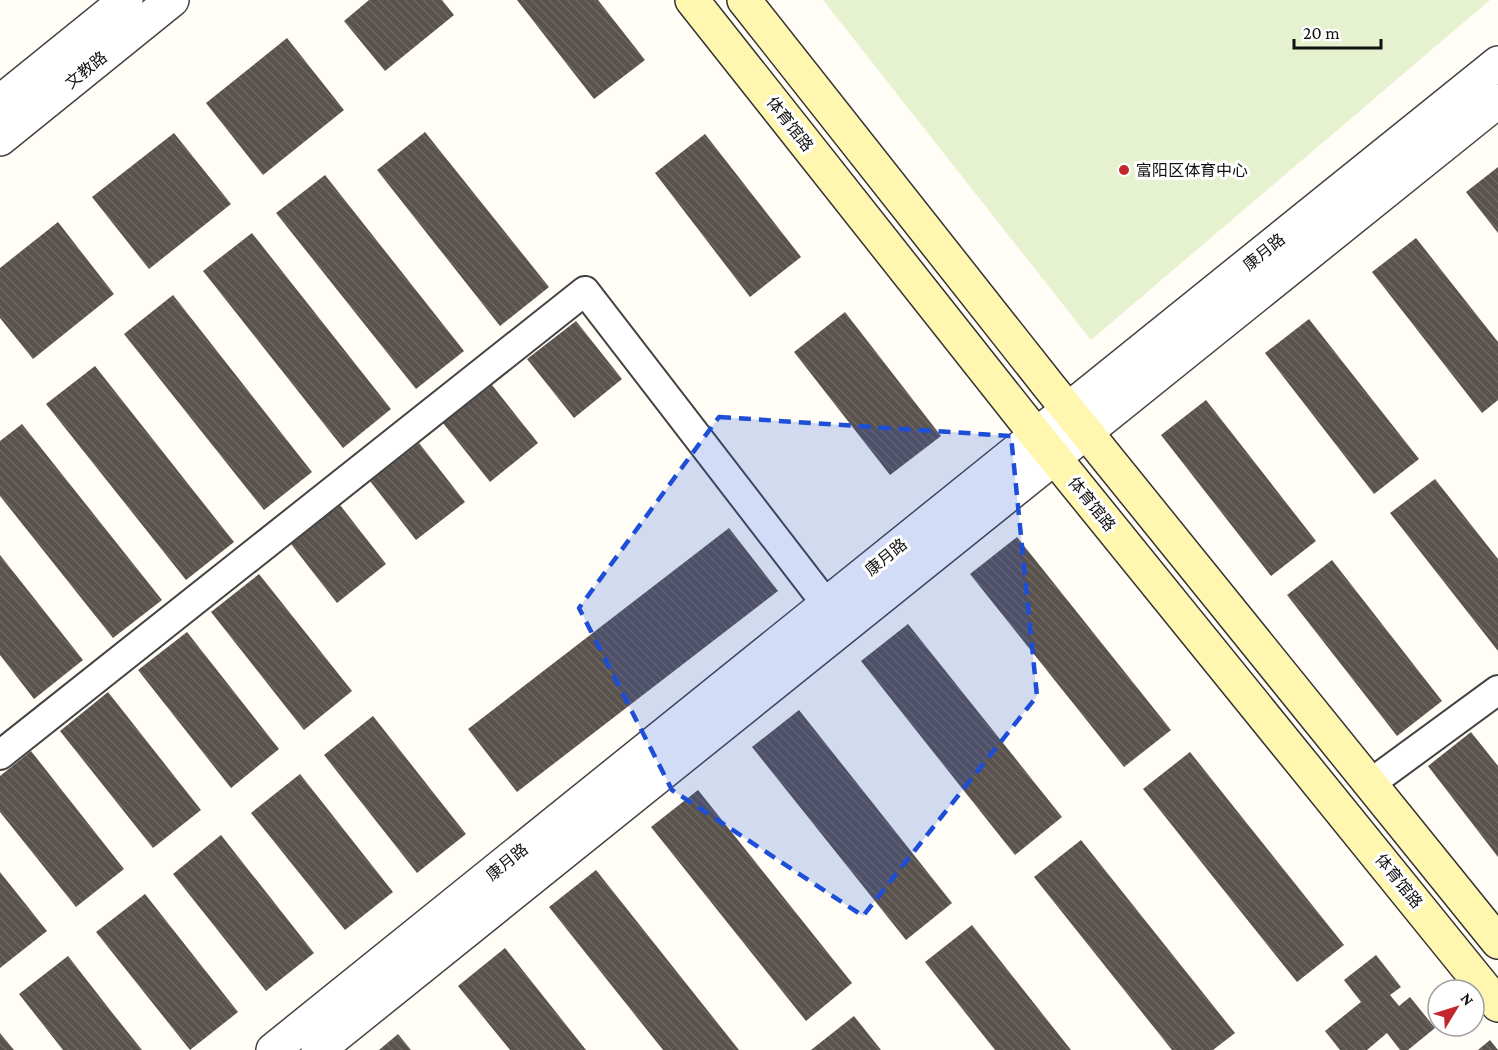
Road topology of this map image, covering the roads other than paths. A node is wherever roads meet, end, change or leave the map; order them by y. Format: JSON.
{"nodes":[{"id":1,"x":126,"y":0,"type":"edge"},
{"id":2,"x":172,"y":0,"type":"edge"},
{"id":3,"x":692,"y":0,"type":"edge"},
{"id":4,"x":744,"y":0,"type":"edge"},
{"id":5,"x":1498,"y":63,"type":"edge"},
{"id":6,"x":1498,"y":101,"type":"edge"},
{"id":7,"x":0,"y":102,"type":"edge"},
{"id":8,"x":0,"y":139,"type":"edge"},
{"id":9,"x":1078,"y":422,"type":"junction"},
{"id":10,"x":1046,"y":447,"type":"junction"},
{"id":11,"x":827,"y":605,"type":"junction"},
{"id":12,"x":1498,"y":690,"type":"edge"},
{"id":13,"x":0,"y":755,"type":"edge"},
{"id":14,"x":1371,"y":783,"type":"junction"},
{"id":15,"x":1498,"y":942,"type":"edge"},
{"id":16,"x":1498,"y":1005,"type":"edge"},
{"id":17,"x":273,"y":1050,"type":"edge"},
{"id":18,"x":318,"y":1050,"type":"edge"}],
"edges":[{"from":1,"to":7,"type":"street","name":"文教路"},
{"from":2,"to":8,"type":"street","name":"文教路"},
{"from":3,"to":10,"type":"main road","name":"体育馆路"},
{"from":4,"to":9,"type":"main road"},
{"from":5,"to":9,"type":"street","name":"康月路"},
{"from":6,"to":9,"type":"street","name":"康月路"},
{"from":9,"to":10,"type":"street","name":"康月路"},
{"from":9,"to":14,"type":"main road"},
{"from":10,"to":11,"type":"street","name":"康月路"},
{"from":10,"to":16,"type":"main road","name":"体育馆路"},
{"from":10,"to":18,"type":"street","name":"康月路"},
{"from":11,"to":13,"type":"street"},
{"from":11,"to":17,"type":"street","name":"康月路"},
{"from":12,"to":14,"type":"street"},
{"from":14,"to":15,"type":"main road"}]}
